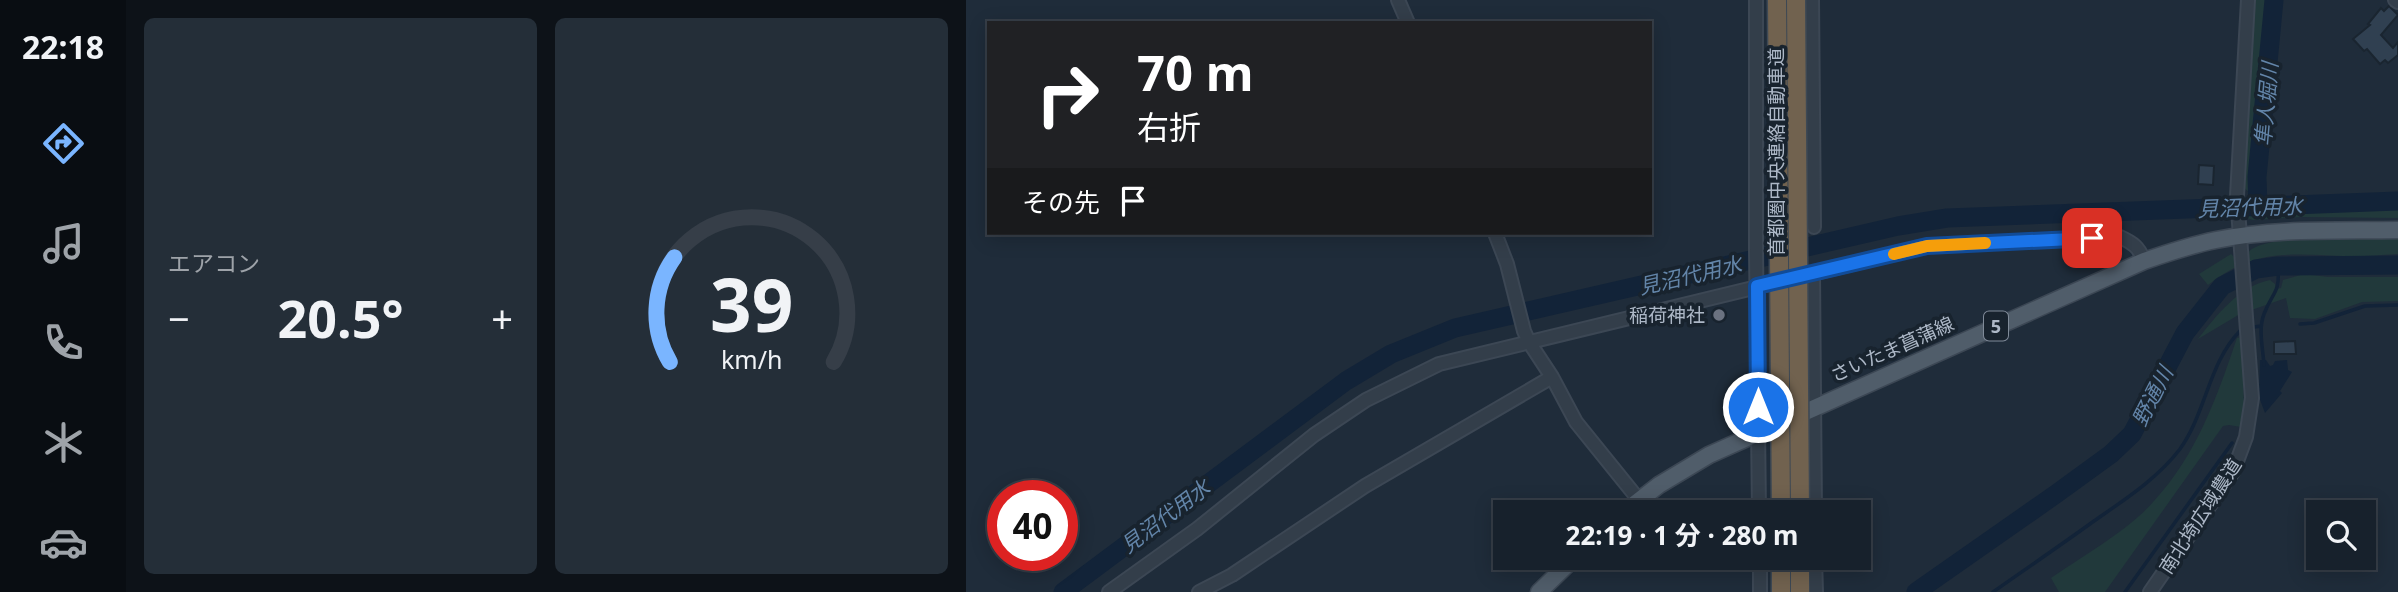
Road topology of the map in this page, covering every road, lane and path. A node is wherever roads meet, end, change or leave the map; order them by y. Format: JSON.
{"nodes":[{"id":1,"x":1398,"y":0,"type":"edge"},
{"id":2,"x":1756,"y":0,"type":"edge"},
{"id":3,"x":1777,"y":0,"type":"edge"},
{"id":4,"x":1796,"y":0,"type":"edge"},
{"id":5,"x":1812,"y":0,"type":"edge"},
{"id":6,"x":2248,"y":0,"type":"edge"},
{"id":7,"x":1812,"y":17,"type":"junction"},
{"id":8,"x":1756,"y":18,"type":"junction"},
{"id":9,"x":1408,"y":21,"type":"edge"},
{"id":10,"x":1814,"y":227,"type":"dead end"},
{"id":11,"x":2398,"y":230,"type":"edge"},
{"id":12,"x":1496,"y":235,"type":"edge"},
{"id":13,"x":2240,"y":244,"type":"junction"},
{"id":14,"x":2144,"y":261,"type":"junction"},
{"id":15,"x":1813,"y":273,"type":"junction"},
{"id":16,"x":1757,"y":286,"type":"junction"},
{"id":17,"x":1526,"y":336,"type":"junction"},
{"id":18,"x":1552,"y":377,"type":"junction"},
{"id":19,"x":1814,"y":407,"type":"junction"},
{"id":20,"x":1758,"y":432,"type":"junction"},
{"id":21,"x":1639,"y":500,"type":"joint"},
{"id":22,"x":1759,"y":500,"type":"edge"},
{"id":23,"x":1781,"y":500,"type":"edge"},
{"id":24,"x":1800,"y":500,"type":"edge"},
{"id":25,"x":1815,"y":500,"type":"edge"},
{"id":26,"x":1562,"y":570,"type":"edge"},
{"id":27,"x":1760,"y":570,"type":"edge"},
{"id":28,"x":1781,"y":570,"type":"edge"},
{"id":29,"x":1800,"y":570,"type":"edge"},
{"id":30,"x":1815,"y":570,"type":"edge"},
{"id":31,"x":1109,"y":592,"type":"edge"},
{"id":32,"x":1199,"y":592,"type":"edge"},
{"id":33,"x":1539,"y":592,"type":"edge"},
{"id":34,"x":1760,"y":592,"type":"edge"},
{"id":35,"x":1781,"y":592,"type":"edge"},
{"id":36,"x":1800,"y":592,"type":"edge"},
{"id":37,"x":1816,"y":592,"type":"edge"},
{"id":38,"x":2150,"y":592,"type":"edge"}],
"edges":[{"from":1,"to":9,"type":"street"},
{"from":2,"to":8,"type":"street"},
{"from":3,"to":23,"type":"highway","name":"首都圏中央連絡自動車道","bridge":true},
{"from":4,"to":24,"type":"highway","name":"首都圏中央連絡自動車道","bridge":true},
{"from":5,"to":7,"type":"street"},
{"from":6,"to":13,"type":"street"},
{"from":7,"to":8,"type":"street"},
{"from":7,"to":10,"type":"street"},
{"from":8,"to":16,"type":"street"},
{"from":11,"to":13,"type":"main road","name":"さいたま菖蒲線","number":"5"},
{"from":12,"to":17,"type":"street"},
{"from":13,"to":14,"type":"main road","name":"さいたま菖蒲線","number":"5"},
{"from":13,"to":38,"type":"street","name":"南北埼広域農道"},
{"from":14,"to":15,"type":"street"},
{"from":14,"to":19,"type":"main road","name":"さいたま菖蒲線","number":"5"},
{"from":15,"to":16,"type":"street"},
{"from":15,"to":19,"type":"street"},
{"from":16,"to":17,"type":"street"},
{"from":16,"to":20,"type":"street"},
{"from":17,"to":18,"type":"street"},
{"from":17,"to":31,"type":"street"},
{"from":18,"to":21,"type":"street"},
{"from":18,"to":32,"type":"street"},
{"from":19,"to":20,"type":"main road","name":"さいたま菖蒲線","number":"5"},
{"from":19,"to":25,"type":"street"},
{"from":20,"to":21,"type":"main road","name":"さいたま菖蒲線","number":"5"},
{"from":20,"to":22,"type":"street"},
{"from":26,"to":33,"type":"main road"},
{"from":27,"to":34,"type":"street"},
{"from":28,"to":35,"type":"highway"},
{"from":29,"to":36,"type":"highway"},
{"from":30,"to":37,"type":"street"}]}
